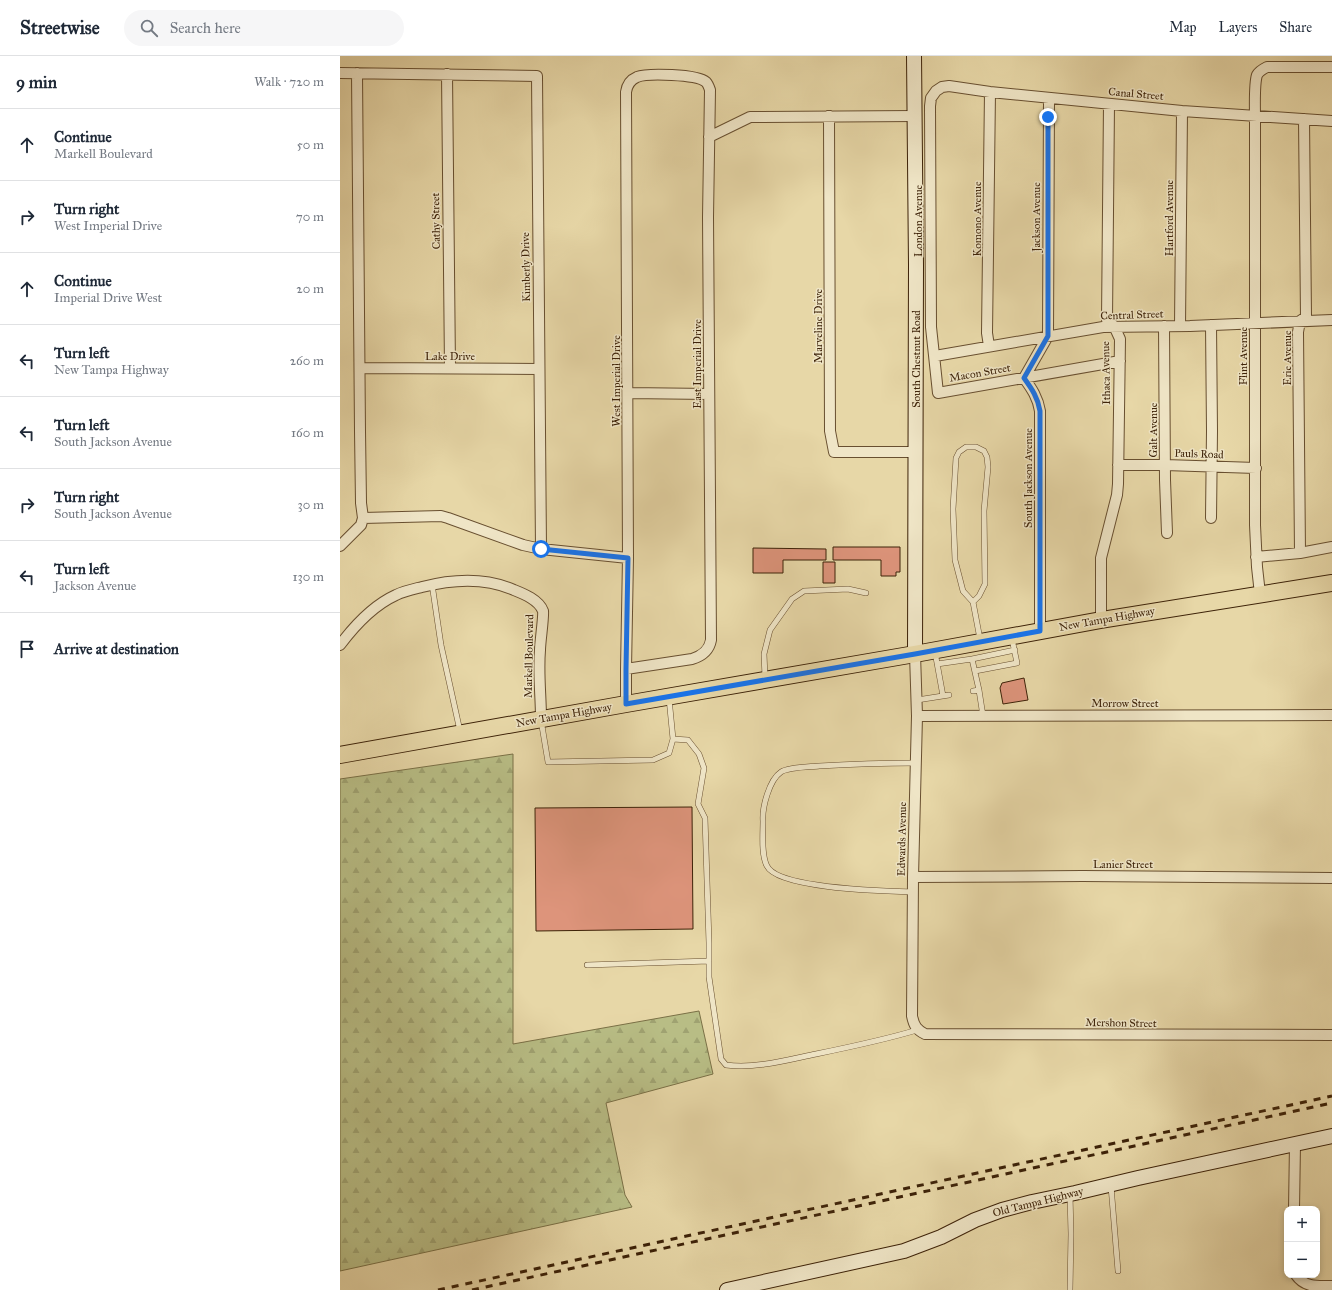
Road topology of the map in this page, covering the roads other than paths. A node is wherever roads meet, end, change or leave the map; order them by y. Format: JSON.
{"nodes":[{"id":1,"x":914,"y":59,"type":"edge"},
{"id":2,"x":1332,"y":67,"type":"edge"},
{"id":3,"x":340,"y":72,"type":"edge"},
{"id":4,"x":356,"y":73,"type":"junction"},
{"id":5,"x":447,"y":74,"type":"junction"},
{"id":6,"x":938,"y":90,"type":"joint"},
{"id":7,"x":626,"y":92,"type":"joint"},
{"id":8,"x":990,"y":92,"type":"junction"},
{"id":9,"x":1050,"y":98,"type":"junction"},
{"id":10,"x":1109,"y":104,"type":"junction"},
{"id":11,"x":1182,"y":111,"type":"junction"},
{"id":12,"x":829,"y":116,"type":"junction"},
{"id":13,"x":915,"y":116,"type":"junction"},
{"id":14,"x":1255,"y":116,"type":"junction"},
{"id":15,"x":1304,"y":119,"type":"junction"},
{"id":16,"x":1332,"y":121,"type":"edge"},
{"id":17,"x":709,"y":137,"type":"junction"},
{"id":18,"x":1332,"y":320,"type":"edge"},
{"id":19,"x":1300,"y":322,"type":"junction"},
{"id":20,"x":1255,"y":323,"type":"junction"},
{"id":21,"x":1114,"y":326,"type":"junction"},
{"id":22,"x":1164,"y":326,"type":"junction"},
{"id":23,"x":1180,"y":326,"type":"junction"},
{"id":24,"x":1211,"y":326,"type":"junction"},
{"id":25,"x":1048,"y":336,"type":"junction"},
{"id":26,"x":990,"y":346,"type":"junction"},
{"id":27,"x":935,"y":356,"type":"junction"},
{"id":28,"x":1120,"y":361,"type":"junction"},
{"id":29,"x":360,"y":368,"type":"junction"},
{"id":30,"x":450,"y":368,"type":"junction"},
{"id":31,"x":539,"y":369,"type":"junction"},
{"id":32,"x":1024,"y":378,"type":"junction"},
{"id":33,"x":628,"y":393,"type":"junction"},
{"id":34,"x":938,"y":393,"type":"joint"},
{"id":35,"x":709,"y":394,"type":"junction"},
{"id":36,"x":916,"y":452,"type":"junction"},
{"id":37,"x":1118,"y":465,"type":"junction"},
{"id":38,"x":1165,"y":465,"type":"junction"},
{"id":39,"x":1211,"y":467,"type":"junction"},
{"id":40,"x":1256,"y":468,"type":"junction"},
{"id":41,"x":363,"y":518,"type":"junction"},
{"id":42,"x":1210,"y":518,"type":"dead end"},
{"id":43,"x":1167,"y":533,"type":"dead end"},
{"id":44,"x":340,"y":546,"type":"edge"},
{"id":45,"x":1332,"y":547,"type":"edge"},
{"id":46,"x":541,"y":549,"type":"junction"},
{"id":47,"x":1300,"y":552,"type":"junction"},
{"id":48,"x":1256,"y":557,"type":"junction"},
{"id":49,"x":628,"y":558,"type":"junction"},
{"id":50,"x":1332,"y":583,"type":"edge"},
{"id":51,"x":432,"y":584,"type":"junction"},
{"id":52,"x":866,"y":594,"type":"dead end"},
{"id":53,"x":1260,"y":594,"type":"junction"},
{"id":54,"x":973,"y":602,"type":"junction"},
{"id":55,"x":1101,"y":620,"type":"junction"},
{"id":56,"x":1040,"y":631,"type":"junction"},
{"id":57,"x":980,"y":642,"type":"junction"},
{"id":58,"x":1013,"y":643,"type":"junction"},
{"id":59,"x":340,"y":645,"type":"edge"},
{"id":60,"x":915,"y":654,"type":"junction"},
{"id":61,"x":936,"y":658,"type":"junction"},
{"id":62,"x":972,"y":658,"type":"junction"},
{"id":63,"x":626,"y":669,"type":"junction"},
{"id":64,"x":974,"y":671,"type":"junction"},
{"id":65,"x":766,"y":680,"type":"junction"},
{"id":66,"x":979,"y":690,"type":"junction"},
{"id":67,"x":973,"y":691,"type":"dead end"},
{"id":68,"x":668,"y":696,"type":"junction"},
{"id":69,"x":917,"y":700,"type":"junction"},
{"id":70,"x":626,"y":704,"type":"junction"},
{"id":71,"x":1332,"y":715,"type":"edge"},
{"id":72,"x":917,"y":716,"type":"junction"},
{"id":73,"x":983,"y":716,"type":"junction"},
{"id":74,"x":541,"y":719,"type":"junction"},
{"id":75,"x":460,"y":734,"type":"junction"},
{"id":76,"x":673,"y":739,"type":"junction"},
{"id":77,"x":340,"y":755,"type":"edge"},
{"id":78,"x":916,"y":763,"type":"junction"},
{"id":79,"x":913,"y":877,"type":"junction"},
{"id":80,"x":1332,"y":878,"type":"edge"},
{"id":81,"x":913,"y":892,"type":"junction"},
{"id":82,"x":709,"y":961,"type":"junction"},
{"id":83,"x":587,"y":965,"type":"dead end"},
{"id":84,"x":915,"y":1027,"type":"junction"},
{"id":85,"x":1332,"y":1035,"type":"edge"},
{"id":86,"x":1332,"y":1136,"type":"edge"},
{"id":87,"x":1295,"y":1144,"type":"junction"},
{"id":88,"x":1111,"y":1184,"type":"junction"},
{"id":89,"x":1070,"y":1194,"type":"junction"},
{"id":90,"x":1294,"y":1206,"type":"edge"},
{"id":91,"x":1118,"y":1271,"type":"dead end"},
{"id":92,"x":1299,"y":1278,"type":"edge"},
{"id":93,"x":1332,"y":1286,"type":"edge"},
{"id":94,"x":727,"y":1290,"type":"edge"},
{"id":95,"x":1070,"y":1290,"type":"edge"}],
"edges":[{"from":1,"to":13,"type":"main road","name":"South Chestnut Road"},
{"from":2,"to":14,"type":"street","name":"Flint Avenue"},
{"from":3,"to":4,"type":"street"},
{"from":4,"to":5,"type":"street"},
{"from":4,"to":29,"type":"street"},
{"from":5,"to":30,"type":"street","name":"Cathy Street"},
{"from":5,"to":31,"type":"street","name":"Kimberly Drive"},
{"from":6,"to":8,"type":"street","name":"Canal Street"},
{"from":6,"to":27,"type":"street","name":"London Avenue"},
{"from":7,"to":17,"type":"street","name":"East Imperial Drive"},
{"from":7,"to":33,"type":"street","name":"West Imperial Drive"},
{"from":8,"to":9,"type":"street","name":"Canal Street"},
{"from":8,"to":26,"type":"street","name":"Komono Avenue"},
{"from":9,"to":10,"type":"street","name":"Canal Street"},
{"from":9,"to":25,"type":"street","name":"Jackson Avenue"},
{"from":10,"to":11,"type":"street","name":"Canal Street"},
{"from":10,"to":21,"type":"street","name":"Ithaca Avenue"},
{"from":11,"to":14,"type":"street","name":"Canal Street"},
{"from":11,"to":23,"type":"street","name":"Hartford Avenue"},
{"from":12,"to":13,"type":"street"},
{"from":12,"to":17,"type":"street"},
{"from":12,"to":36,"type":"street","name":"Marveline Drive"},
{"from":13,"to":36,"type":"main road","name":"South Chestnut Road"},
{"from":14,"to":15,"type":"street","name":"Canal Street"},
{"from":14,"to":20,"type":"street","name":"Flint Avenue"},
{"from":15,"to":16,"type":"street","name":"Canal Street"},
{"from":15,"to":19,"type":"street","name":"Erie Avenue"},
{"from":17,"to":35,"type":"street","name":"East Imperial Drive"},
{"from":18,"to":19,"type":"street","name":"Central Street"},
{"from":19,"to":20,"type":"street","name":"Central Street"},
{"from":19,"to":47,"type":"street","name":"Erie Avenue"},
{"from":20,"to":24,"type":"street","name":"Central Street"},
{"from":20,"to":40,"type":"street","name":"Flint Avenue"},
{"from":21,"to":22,"type":"street","name":"Central Street"},
{"from":21,"to":25,"type":"street","name":"Central Street"},
{"from":21,"to":28,"type":"street","name":"Ithaca Avenue"},
{"from":22,"to":23,"type":"street","name":"Central Street"},
{"from":22,"to":38,"type":"street","name":"Galt Avenue"},
{"from":23,"to":24,"type":"street","name":"Central Street"},
{"from":24,"to":39,"type":"street"},
{"from":25,"to":26,"type":"street","name":"Central Street"},
{"from":25,"to":32,"type":"street"},
{"from":26,"to":27,"type":"street","name":"Central Street"},
{"from":27,"to":34,"type":"street","name":"London Avenue"},
{"from":28,"to":32,"type":"street","name":"Macon Street"},
{"from":28,"to":37,"type":"street","name":"Ithaca Avenue"},
{"from":29,"to":30,"type":"street","name":"Lake Drive"},
{"from":29,"to":41,"type":"street"},
{"from":30,"to":31,"type":"street","name":"Lake Drive"},
{"from":31,"to":46,"type":"street","name":"Kimberly Drive"},
{"from":32,"to":34,"type":"street","name":"Macon Street"},
{"from":32,"to":56,"type":"street","name":"South Jackson Avenue"},
{"from":33,"to":35,"type":"street"},
{"from":33,"to":49,"type":"street","name":"West Imperial Drive"},
{"from":35,"to":63,"type":"street","name":"East Imperial Drive"},
{"from":36,"to":60,"type":"main road","name":"South Chestnut Road"},
{"from":37,"to":38,"type":"street","name":"Pauls Road"},
{"from":37,"to":55,"type":"street","name":"Ithaca Avenue"},
{"from":38,"to":39,"type":"street","name":"Pauls Road"},
{"from":38,"to":43,"type":"street","name":"Galt Avenue"},
{"from":39,"to":40,"type":"street","name":"Pauls Road"},
{"from":39,"to":42,"type":"street"},
{"from":40,"to":48,"type":"street","name":"Flint Avenue"},
{"from":41,"to":44,"type":"street"},
{"from":41,"to":46,"type":"street"},
{"from":45,"to":47,"type":"street"},
{"from":46,"to":49,"type":"street"},
{"from":47,"to":48,"type":"street"},
{"from":48,"to":53,"type":"street","name":"Flint Avenue"},
{"from":49,"to":63,"type":"street","name":"West Imperial Drive"},
{"from":50,"to":53,"type":"main road","name":"New Tampa Highway"},
{"from":51,"to":59,"type":"street","name":"Markell Boulevard"},
{"from":51,"to":74,"type":"street","name":"Markell Boulevard"},
{"from":51,"to":75,"type":"lane"},
{"from":52,"to":65,"type":"lane"},
{"from":53,"to":55,"type":"main road","name":"New Tampa Highway"},
{"from":54,"to":54,"type":"lane"},
{"from":54,"to":57,"type":"lane"},
{"from":55,"to":56,"type":"main road","name":"New Tampa Highway"},
{"from":56,"to":58,"type":"main road","name":"New Tampa Highway"},
{"from":57,"to":58,"type":"main road","name":"New Tampa Highway"},
{"from":57,"to":61,"type":"main road","name":"New Tampa Highway"},
{"from":58,"to":62,"type":"lane"},
{"from":58,"to":64,"type":"lane"},
{"from":60,"to":61,"type":"main road","name":"New Tampa Highway"},
{"from":60,"to":65,"type":"main road","name":"New Tampa Highway"},
{"from":60,"to":69,"type":"street","name":"Edwards Avenue"},
{"from":61,"to":62,"type":"lane"},
{"from":61,"to":69,"type":"lane"},
{"from":62,"to":64,"type":"lane"},
{"from":63,"to":70,"type":"street","name":"West Imperial Drive"},
{"from":64,"to":66,"type":"lane"},
{"from":65,"to":68,"type":"main road","name":"New Tampa Highway"},
{"from":66,"to":67,"type":"lane"},
{"from":66,"to":73,"type":"lane"},
{"from":68,"to":70,"type":"main road","name":"New Tampa Highway"},
{"from":68,"to":76,"type":"lane"},
{"from":69,"to":72,"type":"street","name":"Edwards Avenue"},
{"from":70,"to":74,"type":"main road","name":"New Tampa Highway"},
{"from":71,"to":73,"type":"street","name":"Morrow Street"},
{"from":72,"to":73,"type":"street","name":"Morrow Street"},
{"from":72,"to":78,"type":"street","name":"Edwards Avenue"},
{"from":74,"to":75,"type":"main road","name":"New Tampa Highway"},
{"from":74,"to":76,"type":"lane"},
{"from":75,"to":77,"type":"main road","name":"New Tampa Highway"},
{"from":76,"to":82,"type":"lane"},
{"from":78,"to":79,"type":"street","name":"Edwards Avenue"},
{"from":78,"to":81,"type":"lane"},
{"from":79,"to":80,"type":"street","name":"Lanier Street"},
{"from":79,"to":81,"type":"street","name":"Edwards Avenue"},
{"from":81,"to":84,"type":"street","name":"Edwards Avenue"},
{"from":82,"to":83,"type":"lane"},
{"from":82,"to":84,"type":"lane"},
{"from":84,"to":85,"type":"street","name":"Mershon Street"},
{"from":86,"to":87,"type":"main road","name":"Old Tampa Highway"},
{"from":87,"to":88,"type":"main road","name":"Old Tampa Highway"},
{"from":87,"to":90,"type":"street"},
{"from":88,"to":89,"type":"main road","name":"Old Tampa Highway"},
{"from":88,"to":91,"type":"lane"},
{"from":89,"to":94,"type":"main road","name":"Old Tampa Highway"},
{"from":89,"to":95,"type":"lane"},
{"from":92,"to":93,"type":"street"}]}
